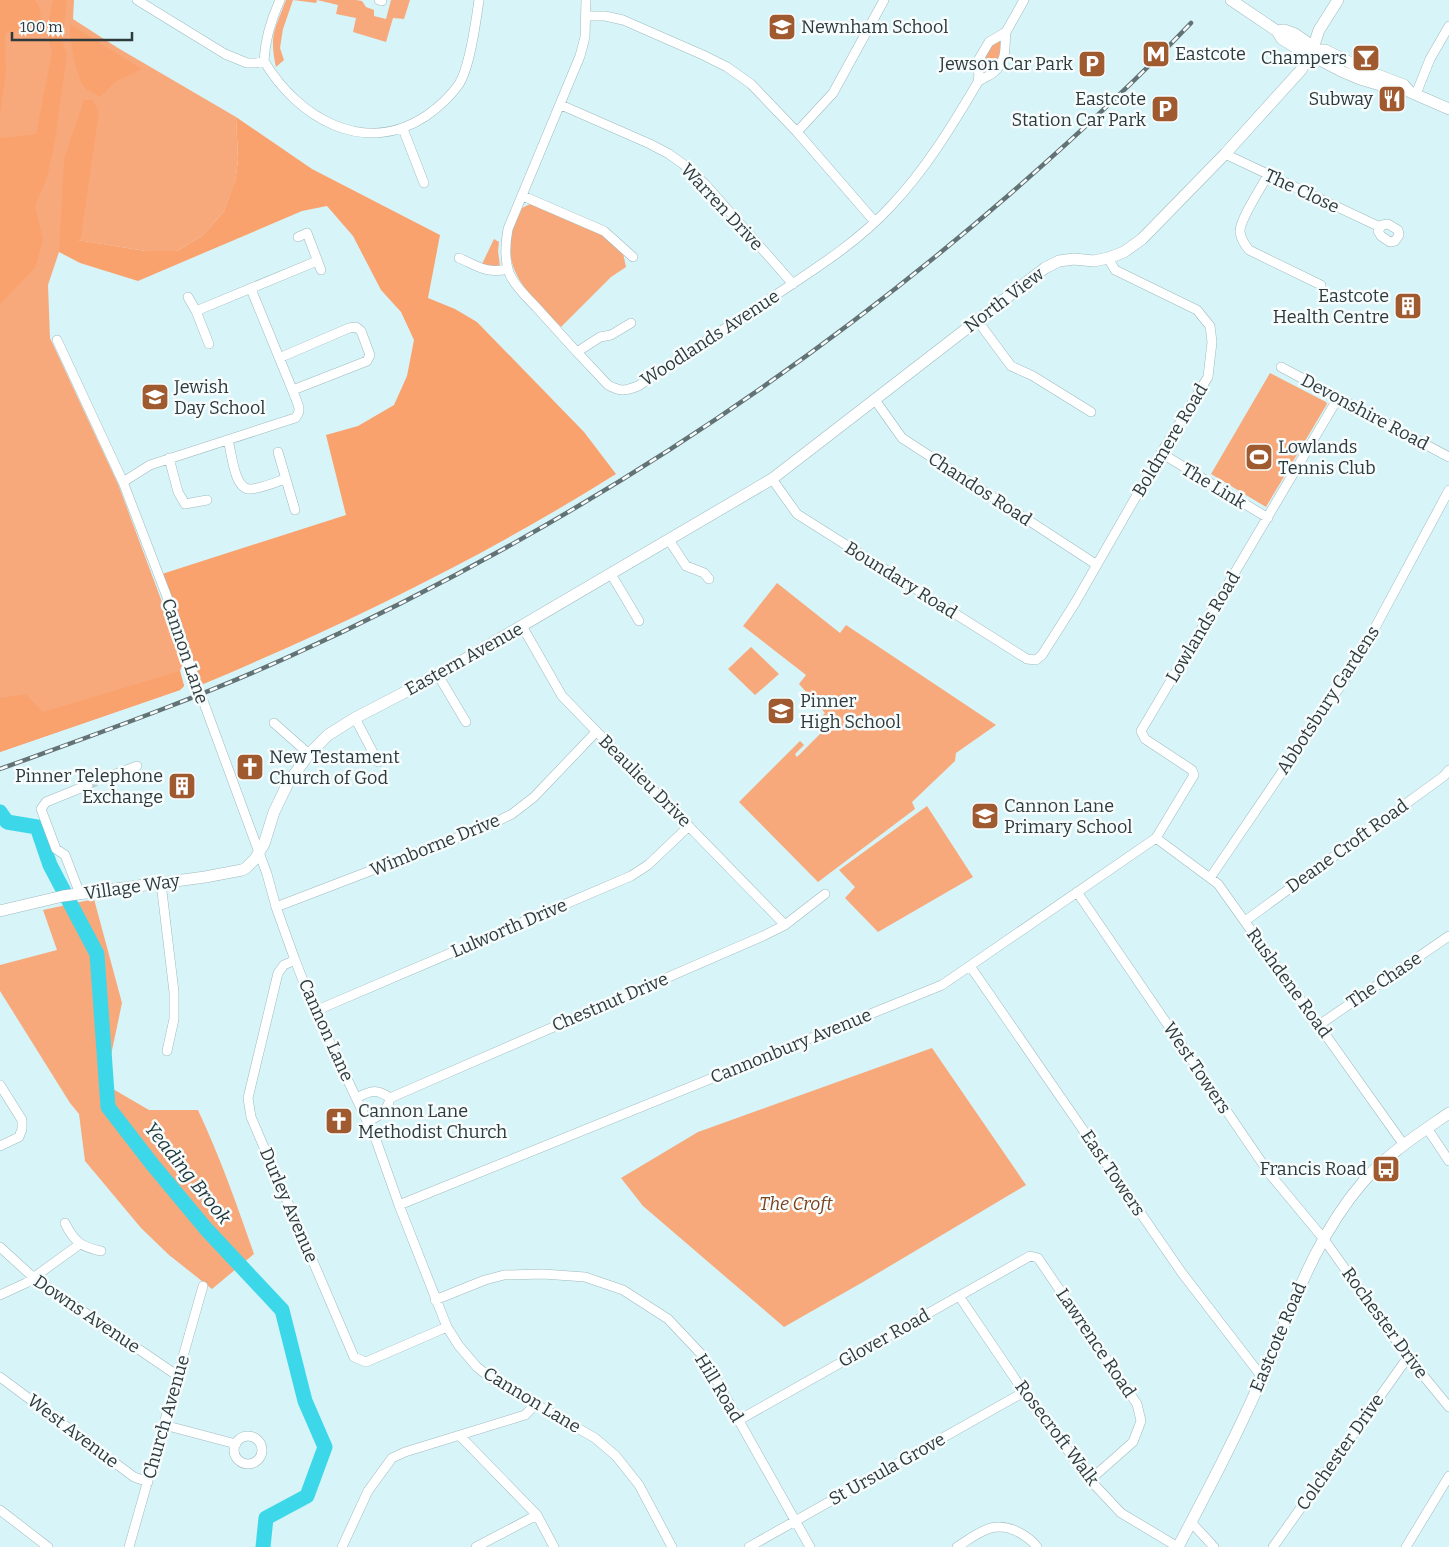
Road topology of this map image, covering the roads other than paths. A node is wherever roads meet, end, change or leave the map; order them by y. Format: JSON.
{"nodes":[{"id":1,"x":137,"y":0,"type":"edge"},
{"id":2,"x":280,"y":0,"type":"edge"},
{"id":3,"x":586,"y":0,"type":"edge"},
{"id":4,"x":884,"y":0,"type":"edge"},
{"id":5,"x":1024,"y":0,"type":"edge"},
{"id":6,"x":1231,"y":0,"type":"edge"},
{"id":7,"x":1338,"y":0,"type":"edge"},
{"id":8,"x":478,"y":2,"type":"edge"},
{"id":9,"x":586,"y":16,"type":"junction"},
{"id":10,"x":1449,"y":26,"type":"edge"},
{"id":11,"x":1006,"y":32,"type":"junction"},
{"id":12,"x":1313,"y":48,"type":"junction"},
{"id":13,"x":264,"y":61,"type":"junction"},
{"id":14,"x":978,"y":82,"type":"junction"},
{"id":15,"x":1413,"y":93,"type":"junction"},
{"id":16,"x":561,"y":105,"type":"junction"},
{"id":17,"x":1449,"y":109,"type":"edge"},
{"id":18,"x":403,"y":129,"type":"junction"},
{"id":19,"x":797,"y":132,"type":"junction"},
{"id":20,"x":1225,"y":154,"type":"junction"},
{"id":21,"x":1268,"y":175,"type":"junction"},
{"id":22,"x":424,"y":183,"type":"dead end"},
{"id":23,"x":523,"y":196,"type":"junction"},
{"id":24,"x":875,"y":222,"type":"junction"},
{"id":25,"x":1380,"y":227,"type":"dead end"},
{"id":26,"x":298,"y":237,"type":"dead end"},
{"id":27,"x":633,"y":257,"type":"dead end"},
{"id":28,"x":459,"y":258,"type":"dead end"},
{"id":29,"x":1108,"y":258,"type":"junction"},
{"id":30,"x":317,"y":261,"type":"junction"},
{"id":31,"x":508,"y":269,"type":"junction"},
{"id":32,"x":321,"y":270,"type":"dead end"},
{"id":33,"x":793,"y":284,"type":"junction"},
{"id":34,"x":1320,"y":284,"type":"dead end"},
{"id":35,"x":251,"y":289,"type":"junction"},
{"id":36,"x":188,"y":297,"type":"dead end"},
{"id":37,"x":196,"y":311,"type":"junction"},
{"id":38,"x":977,"y":320,"type":"junction"},
{"id":39,"x":631,"y":323,"type":"dead end"},
{"id":40,"x":57,"y":340,"type":"dead end"},
{"id":41,"x":209,"y":344,"type":"dead end"},
{"id":42,"x":577,"y":352,"type":"junction"},
{"id":43,"x":279,"y":358,"type":"junction"},
{"id":44,"x":1281,"y":367,"type":"dead end"},
{"id":45,"x":292,"y":390,"type":"junction"},
{"id":46,"x":1338,"y":398,"type":"junction"},
{"id":47,"x":875,"y":400,"type":"junction"},
{"id":48,"x":1090,"y":412,"type":"dead end"},
{"id":49,"x":228,"y":440,"type":"junction"},
{"id":50,"x":278,"y":452,"type":"dead end"},
{"id":51,"x":1161,"y":453,"type":"junction"},
{"id":52,"x":1449,"y":457,"type":"edge"},
{"id":53,"x":170,"y":458,"type":"junction"},
{"id":54,"x":285,"y":479,"type":"junction"},
{"id":55,"x":772,"y":479,"type":"junction"},
{"id":56,"x":123,"y":482,"type":"junction"},
{"id":57,"x":1449,"y":490,"type":"edge"},
{"id":58,"x":207,"y":500,"type":"dead end"},
{"id":59,"x":295,"y":510,"type":"dead end"},
{"id":60,"x":720,"y":510,"type":"joint"},
{"id":61,"x":1268,"y":518,"type":"junction"},
{"id":62,"x":669,"y":540,"type":"junction"},
{"id":63,"x":1097,"y":565,"type":"junction"},
{"id":64,"x":611,"y":574,"type":"junction"},
{"id":65,"x":709,"y":579,"type":"dead end"},
{"id":66,"x":639,"y":620,"type":"dead end"},
{"id":67,"x":522,"y":626,"type":"junction"},
{"id":68,"x":1042,"y":656,"type":"joint"},
{"id":69,"x":438,"y":675,"type":"junction"},
{"id":70,"x":355,"y":718,"type":"junction"},
{"id":71,"x":466,"y":722,"type":"dead end"},
{"id":72,"x":274,"y":723,"type":"dead end"},
{"id":73,"x":596,"y":732,"type":"junction"},
{"id":74,"x":309,"y":754,"type":"junction"},
{"id":75,"x":378,"y":762,"type":"dead end"},
{"id":76,"x":137,"y":766,"type":"dead end"},
{"id":77,"x":1449,"y":770,"type":"edge"},
{"id":78,"x":105,"y":778,"type":"tunnel mouth"},
{"id":79,"x":88,"y":785,"type":"tunnel mouth"},
{"id":80,"x":689,"y":826,"type":"junction"},
{"id":81,"x":1156,"y":838,"type":"junction"},
{"id":82,"x":259,"y":854,"type":"junction"},
{"id":83,"x":1210,"y":878,"type":"junction"},
{"id":84,"x":161,"y":883,"type":"junction"},
{"id":85,"x":1077,"y":892,"type":"junction"},
{"id":86,"x":825,"y":894,"type":"dead end"},
{"id":87,"x":71,"y":895,"type":"junction"},
{"id":88,"x":276,"y":907,"type":"junction"},
{"id":89,"x":0,"y":911,"type":"edge"},
{"id":90,"x":1245,"y":921,"type":"junction"},
{"id":91,"x":784,"y":924,"type":"junction"},
{"id":92,"x":1449,"y":936,"type":"edge"},
{"id":93,"x":296,"y":960,"type":"junction"},
{"id":94,"x":970,"y":966,"type":"junction"},
{"id":95,"x":316,"y":1011,"type":"junction"},
{"id":96,"x":1319,"y":1025,"type":"junction"},
{"id":97,"x":167,"y":1051,"type":"dead end"},
{"id":98,"x":0,"y":1085,"type":"edge"},
{"id":99,"x":356,"y":1098,"type":"junction"},
{"id":100,"x":390,"y":1098,"type":"junction"},
{"id":101,"x":1449,"y":1113,"type":"edge"},
{"id":102,"x":368,"y":1122,"type":"junction"},
{"id":103,"x":1427,"y":1128,"type":"junction"},
{"id":104,"x":1404,"y":1145,"type":"junction"},
{"id":105,"x":0,"y":1146,"type":"edge"},
{"id":106,"x":1449,"y":1161,"type":"edge"},
{"id":107,"x":399,"y":1205,"type":"junction"},
{"id":108,"x":65,"y":1223,"type":"dead end"},
{"id":109,"x":1323,"y":1238,"type":"junction"},
{"id":110,"x":80,"y":1244,"type":"junction"},
{"id":111,"x":0,"y":1247,"type":"edge"},
{"id":112,"x":102,"y":1251,"type":"dead end"},
{"id":113,"x":1030,"y":1256,"type":"joint"},
{"id":114,"x":34,"y":1278,"type":"junction"},
{"id":115,"x":203,"y":1286,"type":"dead end"},
{"id":116,"x":0,"y":1296,"type":"edge"},
{"id":117,"x":959,"y":1296,"type":"junction"},
{"id":118,"x":436,"y":1300,"type":"junction"},
{"id":119,"x":447,"y":1327,"type":"junction"},
{"id":120,"x":1408,"y":1357,"type":"junction"},
{"id":121,"x":178,"y":1376,"type":"junction"},
{"id":122,"x":0,"y":1377,"type":"edge"},
{"id":123,"x":1262,"y":1377,"type":"junction"},
{"id":124,"x":1024,"y":1392,"type":"junction"},
{"id":125,"x":536,"y":1404,"type":"junction"},
{"id":126,"x":1449,"y":1406,"type":"edge"},
{"id":127,"x":739,"y":1420,"type":"junction"},
{"id":128,"x":164,"y":1425,"type":"junction"},
{"id":129,"x":460,"y":1436,"type":"junction"},
{"id":130,"x":236,"y":1444,"type":"dead end"},
{"id":131,"x":1449,"y":1476,"type":"edge"},
{"id":132,"x":1090,"y":1480,"type":"junction"},
{"id":133,"x":148,"y":1482,"type":"junction"},
{"id":134,"x":0,"y":1510,"type":"edge"},
{"id":135,"x":537,"y":1515,"type":"junction"},
{"id":136,"x":795,"y":1521,"type":"junction"},
{"id":137,"x":1191,"y":1522,"type":"junction"},
{"id":138,"x":48,"y":1547,"type":"edge"},
{"id":139,"x":129,"y":1547,"type":"edge"},
{"id":140,"x":342,"y":1547,"type":"edge"},
{"id":141,"x":476,"y":1547,"type":"edge"},
{"id":142,"x":554,"y":1547,"type":"edge"},
{"id":143,"x":672,"y":1547,"type":"edge"},
{"id":144,"x":749,"y":1547,"type":"edge"},
{"id":145,"x":810,"y":1547,"type":"edge"},
{"id":146,"x":957,"y":1547,"type":"edge"},
{"id":147,"x":1037,"y":1547,"type":"edge"},
{"id":148,"x":1178,"y":1547,"type":"edge"},
{"id":149,"x":1214,"y":1547,"type":"edge"},
{"id":150,"x":1273,"y":1547,"type":"edge"},
{"id":151,"x":1406,"y":1547,"type":"edge"}],
"edges":[{"from":1,"to":13,"type":"street"},
{"from":2,"to":13,"type":"street"},
{"from":3,"to":9,"type":"street","name":"Woodlands Avenue"},
{"from":4,"to":19,"type":"street"},
{"from":5,"to":11,"type":"street","name":"Woodlands Avenue"},
{"from":6,"to":12,"type":"street"},
{"from":7,"to":12,"type":"street","name":"North View"},
{"from":8,"to":18,"type":"street"},
{"from":9,"to":16,"type":"street","name":"Woodlands Avenue"},
{"from":9,"to":19,"type":"street"},
{"from":10,"to":15,"type":"street"},
{"from":11,"to":14,"type":"street","name":"Woodlands Avenue"},
{"from":11,"to":14,"type":"street","name":"Woodlands Avenue"},
{"from":12,"to":15,"type":"street"},
{"from":12,"to":20,"type":"street","name":"North View"},
{"from":13,"to":18,"type":"street"},
{"from":14,"to":24,"type":"street","name":"Woodlands Avenue"},
{"from":15,"to":17,"type":"street"},
{"from":16,"to":23,"type":"street","name":"Woodlands Avenue"},
{"from":16,"to":33,"type":"street","name":"Warren Drive"},
{"from":18,"to":22,"type":"street"},
{"from":19,"to":24,"type":"street"},
{"from":20,"to":21,"type":"street","name":"The Close"},
{"from":20,"to":29,"type":"street","name":"North View"},
{"from":21,"to":25,"type":"street","name":"The Close"},
{"from":21,"to":34,"type":"street"},
{"from":23,"to":27,"type":"street"},
{"from":23,"to":31,"type":"street","name":"Woodlands Avenue"},
{"from":24,"to":33,"type":"street","name":"Woodlands Avenue"},
{"from":26,"to":30,"type":"street"},
{"from":28,"to":31,"type":"street"},
{"from":29,"to":38,"type":"street","name":"North View"},
{"from":29,"to":51,"type":"street","name":"Boldmere Road"},
{"from":30,"to":32,"type":"street"},
{"from":30,"to":35,"type":"street"},
{"from":31,"to":42,"type":"street","name":"Woodlands Avenue"},
{"from":33,"to":42,"type":"street","name":"Woodlands Avenue"},
{"from":35,"to":37,"type":"street"},
{"from":35,"to":43,"type":"street"},
{"from":36,"to":37,"type":"street"},
{"from":37,"to":41,"type":"street"},
{"from":38,"to":47,"type":"street","name":"North View"},
{"from":38,"to":48,"type":"street"},
{"from":39,"to":42,"type":"street"},
{"from":40,"to":56,"type":"street","name":"Cannon Lane"},
{"from":43,"to":45,"type":"street"},
{"from":43,"to":45,"type":"street"},
{"from":44,"to":46,"type":"street","name":"Devonshire Road"},
{"from":45,"to":49,"type":"street"},
{"from":46,"to":52,"type":"street","name":"Devonshire Road"},
{"from":46,"to":61,"type":"street","name":"Lowlands Road"},
{"from":47,"to":55,"type":"street","name":"North View"},
{"from":47,"to":63,"type":"street","name":"Chandos Road"},
{"from":49,"to":53,"type":"street"},
{"from":49,"to":54,"type":"street"},
{"from":50,"to":54,"type":"street"},
{"from":51,"to":61,"type":"street","name":"The Link"},
{"from":51,"to":63,"type":"street","name":"Boldmere Road"},
{"from":53,"to":56,"type":"street"},
{"from":53,"to":58,"type":"street"},
{"from":54,"to":59,"type":"street"},
{"from":55,"to":60,"type":"street","name":"North View"},
{"from":55,"to":68,"type":"street","name":"Boundary Road"},
{"from":56,"to":82,"type":"street","name":"Cannon Lane","bridge":true},
{"from":57,"to":83,"type":"street","name":"Abbotsbury Gardens"},
{"from":60,"to":62,"type":"street","name":"Eastern Avenue"},
{"from":61,"to":81,"type":"street","name":"Lowlands Road"},
{"from":62,"to":64,"type":"street","name":"Eastern Avenue"},
{"from":62,"to":65,"type":"street"},
{"from":63,"to":68,"type":"street","name":"Boldmere Road"},
{"from":64,"to":66,"type":"street"},
{"from":64,"to":67,"type":"street","name":"Eastern Avenue"},
{"from":67,"to":69,"type":"street","name":"Eastern Avenue"},
{"from":67,"to":73,"type":"street","name":"Beaulieu Drive"},
{"from":69,"to":70,"type":"street","name":"Eastern Avenue"},
{"from":69,"to":71,"type":"street"},
{"from":70,"to":74,"type":"street","name":"Eastern Avenue"},
{"from":70,"to":75,"type":"street"},
{"from":72,"to":74,"type":"street"},
{"from":73,"to":80,"type":"street","name":"Beaulieu Drive"},
{"from":73,"to":88,"type":"street","name":"Wimborne Drive"},
{"from":74,"to":82,"type":"street","name":"Eastern Avenue"},
{"from":76,"to":78,"type":"street"},
{"from":77,"to":90,"type":"street","name":"Deane Croft Road"},
{"from":79,"to":87,"type":"street"},
{"from":80,"to":91,"type":"street","name":"Beaulieu Drive"},
{"from":80,"to":95,"type":"street","name":"Lulworth Drive"},
{"from":81,"to":83,"type":"street","name":"Rushdene Road"},
{"from":81,"to":85,"type":"street","name":"Cannonbury Avenue"},
{"from":82,"to":84,"type":"street","name":"Village Way"},
{"from":82,"to":88,"type":"street","name":"Cannon Lane"},
{"from":83,"to":90,"type":"street","name":"Rushdene Road"},
{"from":84,"to":87,"type":"street","name":"Village Way"},
{"from":84,"to":97,"type":"street"},
{"from":85,"to":94,"type":"street","name":"Cannonbury Avenue"},
{"from":85,"to":109,"type":"street","name":"West Towers"},
{"from":86,"to":91,"type":"street","name":"Chestnut Drive"},
{"from":87,"to":89,"type":"street","name":"Village Way"},
{"from":88,"to":93,"type":"street","name":"Cannon Lane"},
{"from":90,"to":96,"type":"street","name":"Rushdene Road"},
{"from":91,"to":100,"type":"street","name":"Chestnut Drive"},
{"from":92,"to":96,"type":"street","name":"The Chase"},
{"from":93,"to":95,"type":"street","name":"Cannon Lane"},
{"from":93,"to":119,"type":"street","name":"Durley Avenue"},
{"from":94,"to":107,"type":"street","name":"Cannonbury Avenue"},
{"from":94,"to":123,"type":"street","name":"East Towers"},
{"from":95,"to":99,"type":"street","name":"Cannon Lane"},
{"from":96,"to":104,"type":"street","name":"Rushdene Road"},
{"from":98,"to":105,"type":"street"},
{"from":99,"to":100,"type":"street"},
{"from":99,"to":102,"type":"street","name":"Cannon Lane"},
{"from":100,"to":102,"type":"street"},
{"from":101,"to":103,"type":"street","name":"Eastcote Road"},
{"from":102,"to":107,"type":"street","name":"Cannon Lane"},
{"from":103,"to":104,"type":"street","name":"Eastcote Road"},
{"from":103,"to":106,"type":"street"},
{"from":104,"to":109,"type":"street","name":"Eastcote Road"},
{"from":107,"to":118,"type":"street","name":"Cannon Lane"},
{"from":108,"to":110,"type":"street"},
{"from":109,"to":120,"type":"street","name":"Rochester Drive"},
{"from":109,"to":123,"type":"street","name":"Eastcote Road"},
{"from":110,"to":112,"type":"street"},
{"from":110,"to":114,"type":"street"},
{"from":111,"to":114,"type":"street","name":"Downs Avenue"},
{"from":113,"to":117,"type":"street","name":"Glover Road"},
{"from":113,"to":132,"type":"street","name":"Lawrence Road"},
{"from":114,"to":116,"type":"street"},
{"from":114,"to":121,"type":"street","name":"Downs Avenue"},
{"from":115,"to":121,"type":"street","name":"Church Avenue"},
{"from":117,"to":124,"type":"street","name":"Rosecroft Walk"},
{"from":117,"to":127,"type":"street","name":"Glover Road"},
{"from":118,"to":119,"type":"street","name":"Cannon Lane"},
{"from":118,"to":127,"type":"street","name":"Hill Road"},
{"from":119,"to":125,"type":"street","name":"Cannon Lane"},
{"from":120,"to":126,"type":"street","name":"Rochester Drive"},
{"from":120,"to":150,"type":"street","name":"Colchester Drive"},
{"from":121,"to":128,"type":"street","name":"Church Avenue"},
{"from":122,"to":133,"type":"street","name":"West Avenue"},
{"from":123,"to":137,"type":"street","name":"Eastcote Road"},
{"from":124,"to":132,"type":"street","name":"Rosecroft Walk"},
{"from":124,"to":136,"type":"street","name":"St Ursula Grove"},
{"from":125,"to":129,"type":"street"},
{"from":125,"to":143,"type":"street","name":"Cannon Lane"},
{"from":127,"to":136,"type":"street","name":"Hill Road"},
{"from":128,"to":130,"type":"street"},
{"from":128,"to":133,"type":"street","name":"Church Avenue"},
{"from":129,"to":135,"type":"street"},
{"from":129,"to":140,"type":"street"},
{"from":131,"to":151,"type":"street"},
{"from":132,"to":148,"type":"street","name":"Rosecroft Walk"},
{"from":133,"to":139,"type":"street","name":"Church Avenue"},
{"from":134,"to":138,"type":"street"},
{"from":135,"to":141,"type":"street"},
{"from":135,"to":142,"type":"street"},
{"from":136,"to":144,"type":"street","name":"St Ursula Grove"},
{"from":136,"to":145,"type":"street","name":"Hill Road"},
{"from":137,"to":148,"type":"street","name":"Eastcote Road"},
{"from":137,"to":149,"type":"street"},
{"from":146,"to":147,"type":"street"}]}
